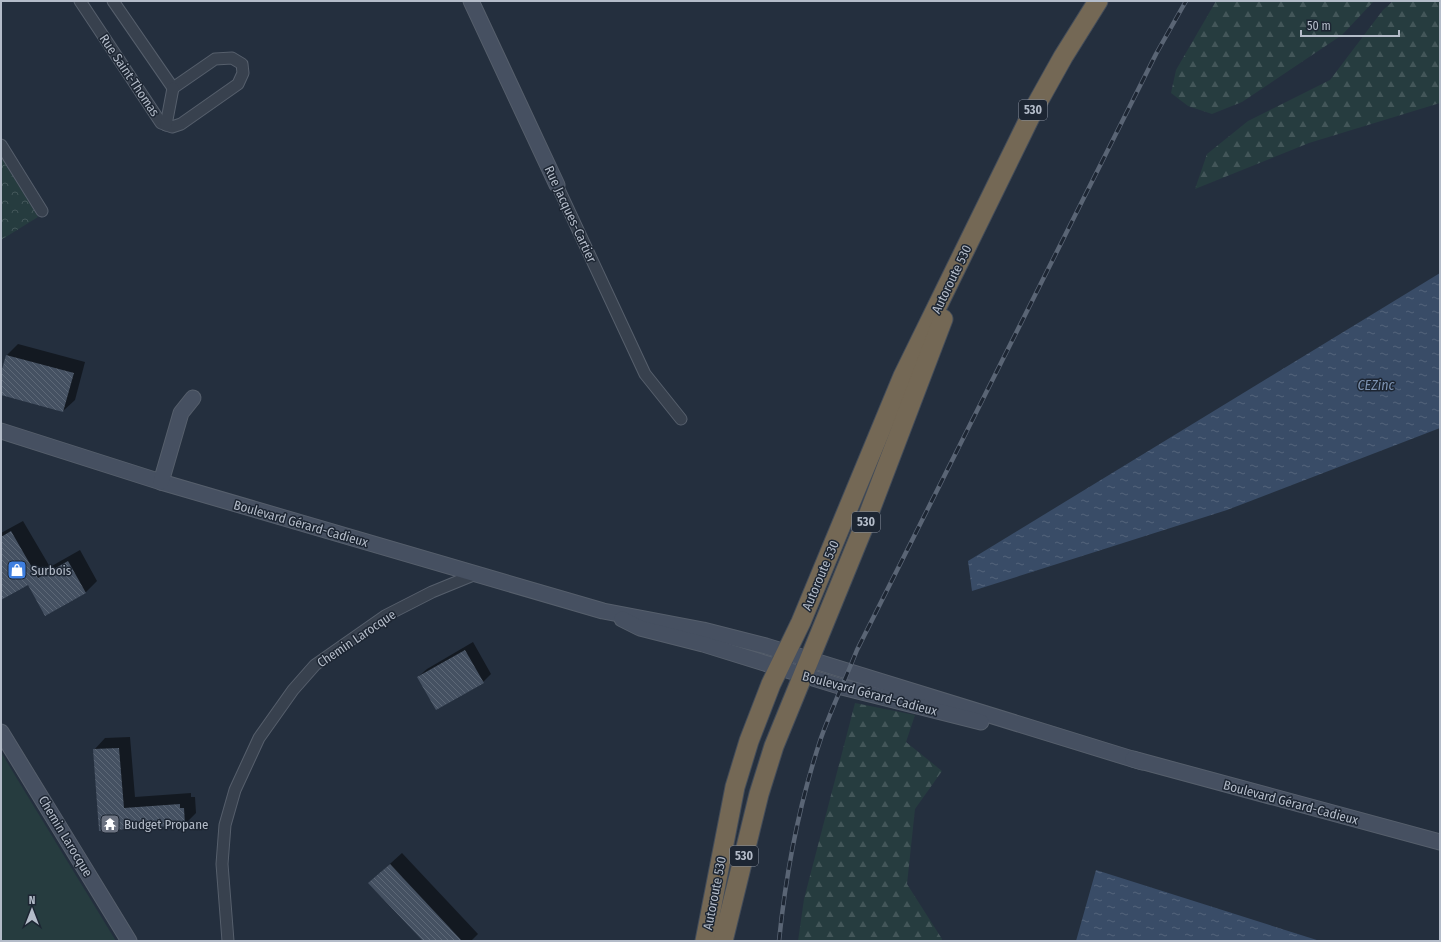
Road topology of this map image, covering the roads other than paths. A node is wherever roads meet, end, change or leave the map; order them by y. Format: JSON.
{"nodes":[{"id":1,"x":80,"y":1,"type":"edge"},
{"id":2,"x":113,"y":1,"type":"edge"},
{"id":3,"x":471,"y":1,"type":"edge"},
{"id":4,"x":1098,"y":1,"type":"edge"},
{"id":5,"x":173,"y":88,"type":"junction"},
{"id":6,"x":166,"y":125,"type":"junction"},
{"id":7,"x":1,"y":144,"type":"edge"},
{"id":8,"x":557,"y":185,"type":"joint"},
{"id":9,"x":42,"y":210,"type":"dead end"},
{"id":10,"x":978,"y":224,"type":"junction"},
{"id":11,"x":193,"y":398,"type":"dead end"},
{"id":12,"x":681,"y":419,"type":"dead end"},
{"id":13,"x":1,"y":431,"type":"edge"},
{"id":14,"x":162,"y":482,"type":"junction"},
{"id":15,"x":476,"y":574,"type":"junction"},
{"id":16,"x":782,"y":660,"type":"junction"},
{"id":17,"x":807,"y":667,"type":"junction"},
{"id":18,"x":1,"y":732,"type":"edge"},
{"id":19,"x":1440,"y":842,"type":"edge"},
{"id":20,"x":129,"y":941,"type":"edge"},
{"id":21,"x":228,"y":941,"type":"edge"},
{"id":22,"x":705,"y":941,"type":"edge"},
{"id":23,"x":723,"y":941,"type":"edge"}],
"edges":[{"from":1,"to":6,"type":"street","name":"Rue Saint-Thomas"},
{"from":2,"to":5,"type":"street"},
{"from":3,"to":8,"type":"main road","name":"Rue Jacques-Cartier"},
{"from":4,"to":10,"type":"highway","name":"Autoroute 530","number":"530"},
{"from":5,"to":6,"type":"street"},
{"from":5,"to":6,"type":"street","name":"Rue Saint-Thomas"},
{"from":7,"to":9,"type":"street"},
{"from":8,"to":12,"type":"street","name":"Rue Jacques-Cartier"},
{"from":10,"to":16,"type":"highway","name":"Autoroute 530","number":"530"},
{"from":10,"to":17,"type":"highway","name":"Autoroute 530","number":"530"},
{"from":11,"to":14,"type":"main road"},
{"from":13,"to":14,"type":"main road","name":"Boulevard Gérard-Cadieux"},
{"from":14,"to":15,"type":"main road","name":"Boulevard Gérard-Cadieux"},
{"from":15,"to":16,"type":"main road","name":"Boulevard Gérard-Cadieux"},
{"from":15,"to":21,"type":"street","name":"Chemin Larocque"},
{"from":16,"to":17,"type":"main road","name":"Boulevard Gérard-Cadieux"},
{"from":16,"to":22,"type":"highway","name":"Autoroute 530","number":"530"},
{"from":17,"to":19,"type":"main road","name":"Boulevard Gérard-Cadieux"},
{"from":17,"to":23,"type":"highway","name":"Autoroute 530","number":"530"},
{"from":18,"to":20,"type":"main road","name":"Chemin Larocque"}]}
